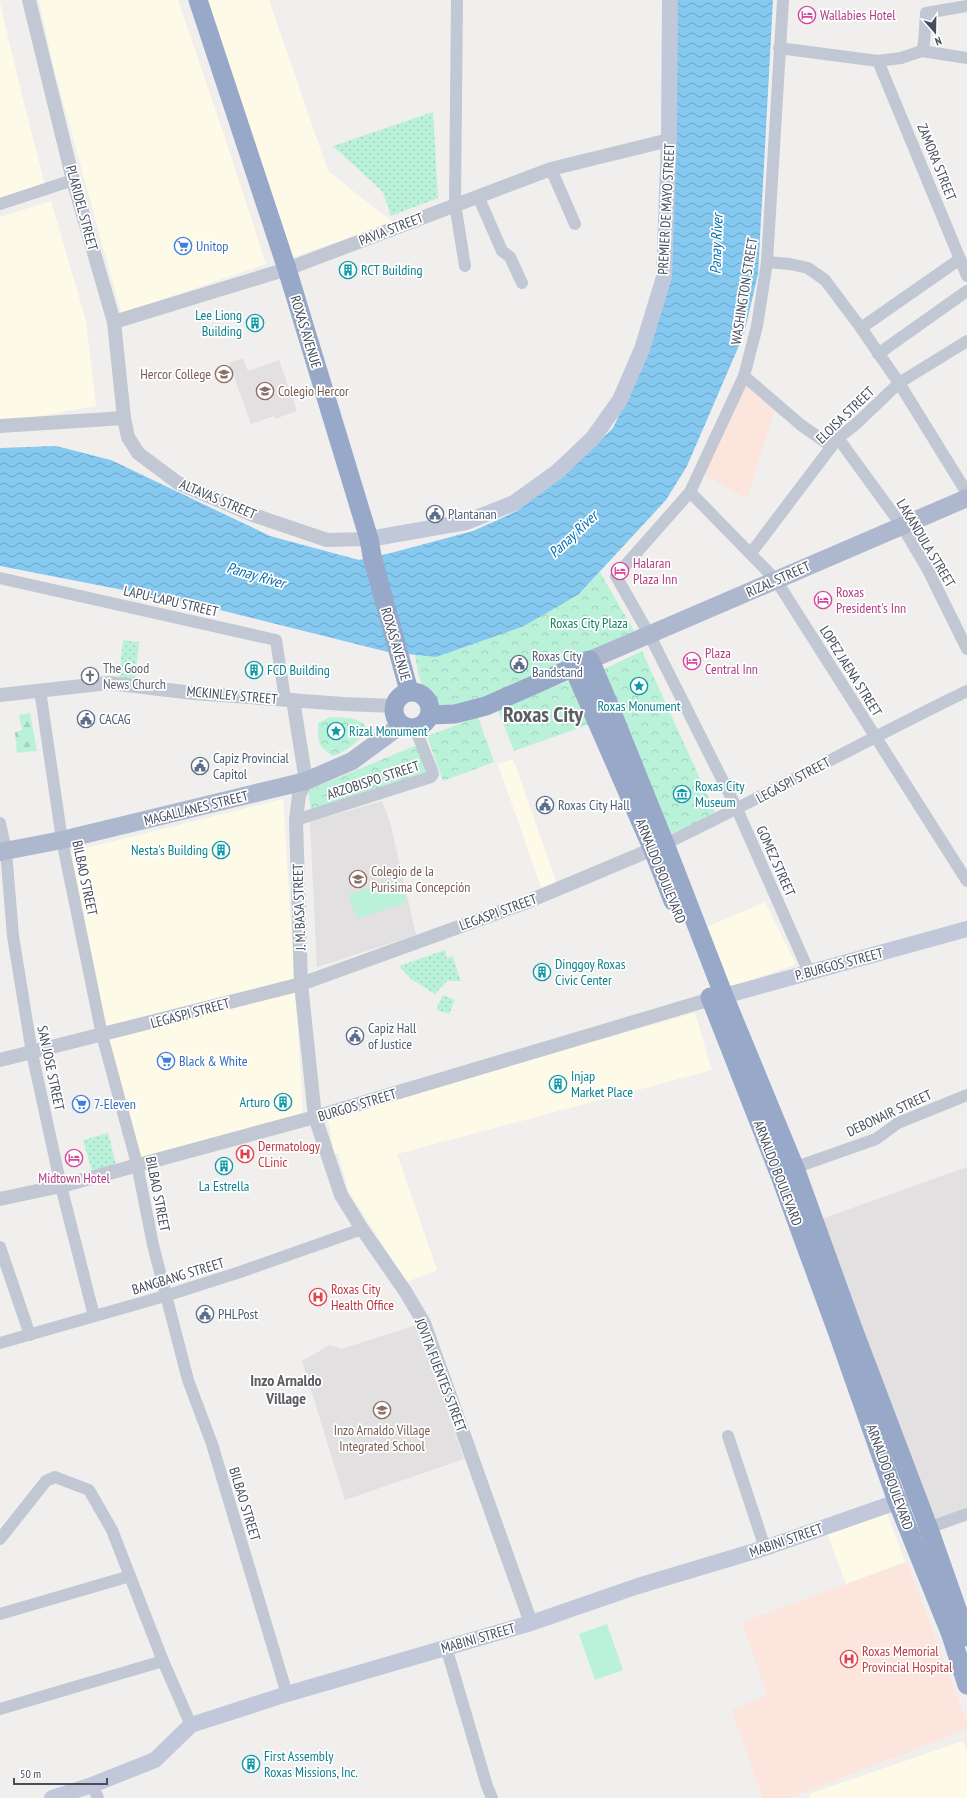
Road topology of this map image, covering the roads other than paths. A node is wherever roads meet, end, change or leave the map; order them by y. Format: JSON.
{"nodes":[{"id":1,"x":29,"y":0,"type":"edge"},
{"id":2,"x":198,"y":0,"type":"edge"},
{"id":3,"x":457,"y":0,"type":"edge"},
{"id":4,"x":670,"y":0,"type":"edge"},
{"id":5,"x":783,"y":0,"type":"edge"},
{"id":6,"x":967,"y":6,"type":"edge"},
{"id":7,"x":779,"y":48,"type":"junction"},
{"id":8,"x":922,"y":51,"type":"junction"},
{"id":9,"x":967,"y":58,"type":"edge"},
{"id":10,"x":878,"y":61,"type":"junction"},
{"id":11,"x":669,"y":140,"type":"junction"},
{"id":12,"x":551,"y":169,"type":"junction"},
{"id":13,"x":73,"y":180,"type":"junction"},
{"id":14,"x":478,"y":196,"type":"junction"},
{"id":15,"x":0,"y":204,"type":"edge"},
{"id":16,"x":455,"y":204,"type":"junction"},
{"id":17,"x":576,"y":224,"type":"dead end"},
{"id":18,"x":960,"y":259,"type":"junction"},
{"id":19,"x":767,"y":262,"type":"junction"},
{"id":20,"x":465,"y":266,"type":"dead end"},
{"id":21,"x":287,"y":269,"type":"junction"},
{"id":22,"x":967,"y":276,"type":"edge"},
{"id":23,"x":522,"y":283,"type":"dead end"},
{"id":24,"x":967,"y":291,"type":"edge"},
{"id":25,"x":114,"y":322,"type":"junction"},
{"id":26,"x":861,"y":328,"type":"junction"},
{"id":27,"x":967,"y":341,"type":"edge"},
{"id":28,"x":878,"y":354,"type":"junction"},
{"id":29,"x":744,"y":376,"type":"junction"},
{"id":30,"x":899,"y":383,"type":"junction"},
{"id":31,"x":124,"y":418,"type":"junction"},
{"id":32,"x":0,"y":426,"type":"edge"},
{"id":33,"x":834,"y":442,"type":"junction"},
{"id":34,"x":690,"y":492,"type":"junction"},
{"id":35,"x":967,"y":493,"type":"edge"},
{"id":36,"x":967,"y":498,"type":"edge"},
{"id":37,"x":902,"y":526,"type":"junction"},
{"id":38,"x":370,"y":548,"type":"junction"},
{"id":39,"x":751,"y":553,"type":"junction"},
{"id":40,"x":0,"y":578,"type":"edge"},
{"id":41,"x":776,"y":580,"type":"junction"},
{"id":42,"x":649,"y":634,"type":"junction"},
{"id":43,"x":967,"y":648,"type":"edge"},
{"id":44,"x":581,"y":664,"type":"junction"},
{"id":45,"x":40,"y":690,"type":"junction"},
{"id":46,"x":409,"y":691,"type":"junction"},
{"id":47,"x":967,"y":691,"type":"edge"},
{"id":48,"x":0,"y":695,"type":"edge"},
{"id":49,"x":289,"y":699,"type":"junction"},
{"id":50,"x":394,"y":706,"type":"junction"},
{"id":51,"x":430,"y":715,"type":"junction"},
{"id":52,"x":408,"y":726,"type":"junction"},
{"id":53,"x":874,"y":736,"type":"junction"},
{"id":54,"x":306,"y":781,"type":"junction"},
{"id":55,"x":737,"y":809,"type":"junction"},
{"id":56,"x":296,"y":820,"type":"junction"},
{"id":57,"x":0,"y":823,"type":"edge"},
{"id":58,"x":62,"y":840,"type":"junction"},
{"id":59,"x":659,"y":847,"type":"junction"},
{"id":60,"x":3,"y":851,"type":"edge"},
{"id":61,"x":967,"y":881,"type":"edge"},
{"id":62,"x":967,"y":929,"type":"edge"},
{"id":63,"x":809,"y":972,"type":"junction"},
{"id":64,"x":301,"y":984,"type":"junction"},
{"id":65,"x":718,"y":998,"type":"junction"},
{"id":66,"x":102,"y":1035,"type":"junction"},
{"id":67,"x":32,"y":1053,"type":"junction"},
{"id":68,"x":0,"y":1060,"type":"edge"},
{"id":69,"x":967,"y":1095,"type":"edge"},
{"id":70,"x":315,"y":1117,"type":"junction"},
{"id":71,"x":138,"y":1164,"type":"junction"},
{"id":72,"x":787,"y":1171,"type":"junction"},
{"id":73,"x":61,"y":1186,"type":"junction"},
{"id":74,"x":0,"y":1199,"type":"edge"},
{"id":75,"x":362,"y":1230,"type":"junction"},
{"id":76,"x":0,"y":1246,"type":"edge"},
{"id":77,"x":165,"y":1296,"type":"junction"},
{"id":78,"x":94,"y":1316,"type":"junction"},
{"id":79,"x":30,"y":1335,"type":"junction"},
{"id":80,"x":0,"y":1343,"type":"edge"},
{"id":81,"x":728,"y":1436,"type":"dead end"},
{"id":82,"x":906,"y":1499,"type":"junction"},
{"id":83,"x":967,"y":1514,"type":"edge"},
{"id":84,"x":920,"y":1531,"type":"junction"},
{"id":85,"x":0,"y":1539,"type":"edge"},
{"id":86,"x":765,"y":1548,"type":"junction"},
{"id":87,"x":130,"y":1576,"type":"junction"},
{"id":88,"x":0,"y":1614,"type":"edge"},
{"id":89,"x":531,"y":1623,"type":"junction"},
{"id":90,"x":967,"y":1637,"type":"edge"},
{"id":91,"x":446,"y":1647,"type":"junction"},
{"id":92,"x":163,"y":1661,"type":"junction"},
{"id":93,"x":967,"y":1685,"type":"edge"},
{"id":94,"x":287,"y":1694,"type":"junction"},
{"id":95,"x":0,"y":1709,"type":"edge"},
{"id":96,"x":191,"y":1725,"type":"junction"},
{"id":97,"x":95,"y":1791,"type":"edge"},
{"id":98,"x":52,"y":1798,"type":"edge"},
{"id":99,"x":492,"y":1798,"type":"edge"}],
"edges":[{"from":1,"to":13,"type":"street","name":"PLARIDEL STREET"},
{"from":2,"to":21,"type":"highway","name":"ROXAS AVENUE"},
{"from":3,"to":16,"type":"street"},
{"from":4,"to":11,"type":"main road","name":"PREMIER DE MAYO STREET"},
{"from":5,"to":7,"type":"street","name":"WASHINGTON STREET"},
{"from":6,"to":8,"type":"street"},
{"from":7,"to":10,"type":"street"},
{"from":7,"to":19,"type":"street","name":"WASHINGTON STREET"},
{"from":8,"to":9,"type":"street"},
{"from":8,"to":10,"type":"street"},
{"from":10,"to":18,"type":"street","name":"ZAMORA STREET"},
{"from":11,"to":12,"type":"street","name":"PAVIA STREET"},
{"from":11,"to":38,"type":"main road","name":"PREMIER DE MAYO STREET"},
{"from":12,"to":14,"type":"street","name":"PAVIA STREET"},
{"from":12,"to":17,"type":"street"},
{"from":13,"to":15,"type":"street"},
{"from":13,"to":25,"type":"street","name":"PLARIDEL STREET"},
{"from":14,"to":16,"type":"street","name":"PAVIA STREET"},
{"from":14,"to":23,"type":"street"},
{"from":16,"to":20,"type":"street"},
{"from":16,"to":21,"type":"street","name":"PAVIA STREET"},
{"from":18,"to":22,"type":"street","name":"ZAMORA STREET"},
{"from":18,"to":26,"type":"street"},
{"from":19,"to":26,"type":"street"},
{"from":19,"to":29,"type":"street","name":"WASHINGTON STREET"},
{"from":21,"to":25,"type":"street","name":"PAVIA STREET"},
{"from":21,"to":38,"type":"highway","name":"ROXAS AVENUE"},
{"from":24,"to":28,"type":"street"},
{"from":25,"to":31,"type":"street","name":"PLARIDEL STREET"},
{"from":26,"to":28,"type":"street"},
{"from":27,"to":30,"type":"street","name":"ELOISA STREET"},
{"from":28,"to":30,"type":"street"},
{"from":29,"to":33,"type":"street","name":"LAKANDULA STREET"},
{"from":29,"to":34,"type":"street","name":"WASHINGTON STREET"},
{"from":30,"to":33,"type":"street","name":"ELOISA STREET"},
{"from":30,"to":35,"type":"street"},
{"from":31,"to":32,"type":"street"},
{"from":31,"to":38,"type":"street","name":"ALTAVAS STREET"},
{"from":33,"to":37,"type":"street","name":"LAKANDULA STREET"},
{"from":33,"to":39,"type":"street","name":"ELOISA STREET"},
{"from":34,"to":39,"type":"street","name":"LOPEZ JAENA STREET"},
{"from":34,"to":42,"type":"street","name":"WASHINGTON STREET"},
{"from":36,"to":37,"type":"main road","name":"RIZAL STREET"},
{"from":37,"to":41,"type":"main road","name":"RIZAL STREET"},
{"from":37,"to":43,"type":"street","name":"LAKANDULA STREET"},
{"from":38,"to":46,"type":"highway","name":"ROXAS AVENUE"},
{"from":39,"to":41,"type":"street","name":"LOPEZ JAENA STREET"},
{"from":40,"to":49,"type":"street","name":"LAPU-LAPU STREET"},
{"from":41,"to":42,"type":"main road","name":"RIZAL STREET"},
{"from":41,"to":53,"type":"street","name":"LOPEZ JAENA STREET"},
{"from":42,"to":44,"type":"main road","name":"RIZAL STREET"},
{"from":42,"to":55,"type":"street","name":"GOMEZ STREET"},
{"from":44,"to":51,"type":"highway"},
{"from":44,"to":59,"type":"highway","name":"ARNALDO BOULEVARD"},
{"from":45,"to":48,"type":"street","name":"MCKINLEY STREET"},
{"from":45,"to":49,"type":"street","name":"MCKINLEY STREET"},
{"from":45,"to":58,"type":"street","name":"BILBAO STREET"},
{"from":46,"to":50,"type":"highway"},
{"from":46,"to":51,"type":"highway"},
{"from":47,"to":53,"type":"street","name":"LEGASPI STREET"},
{"from":49,"to":50,"type":"street","name":"MCKINLEY STREET"},
{"from":49,"to":54,"type":"street"},
{"from":50,"to":52,"type":"highway"},
{"from":51,"to":52,"type":"highway"},
{"from":52,"to":54,"type":"main road","name":"MAGALLANES STREET"},
{"from":52,"to":56,"type":"street","name":"ARZOBISPO STREET"},
{"from":53,"to":55,"type":"street","name":"LEGASPI STREET"},
{"from":53,"to":61,"type":"street","name":"LOPEZ JAENA STREET"},
{"from":54,"to":56,"type":"street","name":"J. M. BASA STREET"},
{"from":54,"to":58,"type":"main road","name":"MAGALLANES STREET"},
{"from":55,"to":59,"type":"street","name":"LEGASPI STREET"},
{"from":55,"to":63,"type":"street","name":"GOMEZ STREET"},
{"from":56,"to":64,"type":"street","name":"J. M. BASA STREET"},
{"from":57,"to":60,"type":"street","name":"SAN JOSE STREET"},
{"from":58,"to":60,"type":"main road","name":"MAGALLANES STREET"},
{"from":58,"to":66,"type":"street","name":"BILBAO STREET"},
{"from":59,"to":64,"type":"street","name":"LEGASPI STREET"},
{"from":59,"to":65,"type":"highway","name":"ARNALDO BOULEVARD"},
{"from":60,"to":67,"type":"street","name":"SAN JOSE STREET"},
{"from":62,"to":63,"type":"main road","name":"P. BURGOS STREET"},
{"from":63,"to":65,"type":"main road","name":"P. BURGOS STREET"},
{"from":64,"to":66,"type":"street","name":"LEGASPI STREET"},
{"from":64,"to":70,"type":"street","name":"J. M. BASA STREET"},
{"from":65,"to":70,"type":"street","name":"BURGOS STREET"},
{"from":65,"to":72,"type":"highway","name":"ARNALDO BOULEVARD"},
{"from":66,"to":67,"type":"street","name":"LEGASPI STREET"},
{"from":66,"to":71,"type":"street","name":"BILBAO STREET"},
{"from":67,"to":68,"type":"street","name":"LEGASPI STREET"},
{"from":67,"to":73,"type":"street","name":"SAN JOSE STREET"},
{"from":69,"to":72,"type":"street","name":"DEBONAIR STREET"},
{"from":70,"to":71,"type":"street","name":"BURGOS STREET"},
{"from":70,"to":75,"type":"street","name":"JOVITA FUENTES STREET"},
{"from":71,"to":73,"type":"street","name":"BURGOS STREET"},
{"from":71,"to":77,"type":"street","name":"BILBAO STREET"},
{"from":72,"to":82,"type":"highway","name":"ARNALDO BOULEVARD"},
{"from":73,"to":74,"type":"street","name":"BURGOS STREET"},
{"from":73,"to":78,"type":"street","name":"SAN JOSE STREET"},
{"from":75,"to":77,"type":"street","name":"BANGBANG STREET"},
{"from":75,"to":89,"type":"street","name":"JOVITA FUENTES STREET"},
{"from":76,"to":79,"type":"street"},
{"from":77,"to":78,"type":"street","name":"BANGBANG STREET"},
{"from":77,"to":94,"type":"street","name":"BILBAO STREET"},
{"from":78,"to":79,"type":"street","name":"BANGBANG STREET"},
{"from":79,"to":80,"type":"street","name":"BANGBANG STREET"},
{"from":81,"to":86,"type":"street"},
{"from":82,"to":84,"type":"highway","name":"ARNALDO BOULEVARD"},
{"from":82,"to":86,"type":"main road","name":"MABINI STREET"},
{"from":83,"to":84,"type":"street"},
{"from":84,"to":90,"type":"highway","name":"ARNALDO BOULEVARD"},
{"from":84,"to":93,"type":"highway","name":"ARNALDO BOULEVARD"},
{"from":85,"to":87,"type":"street"},
{"from":86,"to":89,"type":"main road","name":"MABINI STREET"},
{"from":87,"to":88,"type":"street"},
{"from":87,"to":92,"type":"street"},
{"from":89,"to":91,"type":"main road","name":"MABINI STREET"},
{"from":91,"to":94,"type":"main road","name":"MABINI STREET"},
{"from":91,"to":99,"type":"street"},
{"from":92,"to":95,"type":"street"},
{"from":92,"to":96,"type":"street"},
{"from":94,"to":96,"type":"main road","name":"MABINI STREET"},
{"from":96,"to":97,"type":"main road","name":"MABINI STREET"},
{"from":97,"to":98,"type":"main road","name":"MABINI STREET"}]}
